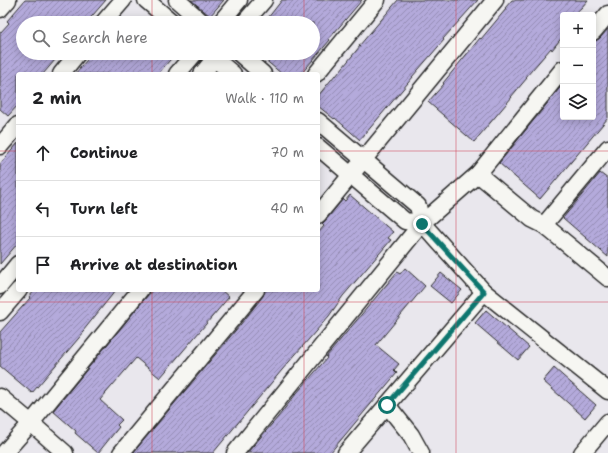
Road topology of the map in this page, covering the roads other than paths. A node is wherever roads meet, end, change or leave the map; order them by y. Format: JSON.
{"nodes":[{"id":1,"x":8,"y":0,"type":"edge"},
{"id":2,"x":123,"y":0,"type":"edge"},
{"id":3,"x":146,"y":0,"type":"edge"},
{"id":4,"x":177,"y":0,"type":"edge"},
{"id":5,"x":239,"y":0,"type":"edge"},
{"id":6,"x":264,"y":0,"type":"edge"},
{"id":7,"x":377,"y":0,"type":"edge"},
{"id":8,"x":494,"y":0,"type":"edge"},
{"id":9,"x":0,"y":9,"type":"edge"},
{"id":10,"x":608,"y":14,"type":"edge"},
{"id":11,"x":109,"y":16,"type":"edge"},
{"id":12,"x":165,"y":16,"type":"edge"},
{"id":13,"x":196,"y":16,"type":"edge"},
{"id":14,"x":226,"y":16,"type":"edge"},
{"id":15,"x":250,"y":16,"type":"edge"},
{"id":16,"x":596,"y":28,"type":"edge"},
{"id":17,"x":72,"y":60,"type":"edge"},
{"id":18,"x":189,"y":60,"type":"edge"},
{"id":19,"x":211,"y":60,"type":"edge"},
{"id":20,"x":219,"y":60,"type":"edge"},
{"id":21,"x":247,"y":60,"type":"edge"},
{"id":22,"x":63,"y":72,"type":"edge"},
{"id":23,"x":179,"y":72,"type":"edge"},
{"id":24,"x":203,"y":72,"type":"edge"},
{"id":25,"x":231,"y":72,"type":"edge"},
{"id":26,"x":261,"y":72,"type":"edge"},
{"id":27,"x":318,"y":72,"type":"edge"},
{"id":28,"x":560,"y":73,"type":"edge"},
{"id":29,"x":320,"y":123,"type":"edge"},
{"id":30,"x":16,"y":127,"type":"edge"},
{"id":31,"x":0,"y":146,"type":"edge"},
{"id":32,"x":608,"y":148,"type":"edge"},
{"id":33,"x":320,"y":149,"type":"edge"},
{"id":34,"x":364,"y":160,"type":"junction"},
{"id":35,"x":478,"y":174,"type":"junction"},
{"id":36,"x":351,"y":176,"type":"junction"},
{"id":37,"x":320,"y":214,"type":"edge"},
{"id":38,"x":422,"y":224,"type":"junction"},
{"id":39,"x":544,"y":225,"type":"junction"},
{"id":40,"x":16,"y":266,"type":"edge"},
{"id":41,"x":608,"y":277,"type":"edge"},
{"id":42,"x":0,"y":286,"type":"edge"},
{"id":43,"x":17,"y":292,"type":"edge"},
{"id":44,"x":138,"y":292,"type":"edge"},
{"id":45,"x":254,"y":292,"type":"edge"},
{"id":46,"x":484,"y":292,"type":"junction"},
{"id":47,"x":0,"y":312,"type":"edge"},
{"id":48,"x":608,"y":390,"type":"edge"},
{"id":49,"x":0,"y":397,"type":"edge"},
{"id":50,"x":387,"y":405,"type":"junction"},
{"id":51,"x":608,"y":422,"type":"edge"},
{"id":52,"x":31,"y":423,"type":"junction"},
{"id":53,"x":4,"y":453,"type":"edge"},
{"id":54,"x":64,"y":453,"type":"edge"},
{"id":55,"x":121,"y":453,"type":"edge"},
{"id":56,"x":235,"y":453,"type":"edge"},
{"id":57,"x":346,"y":453,"type":"edge"},
{"id":58,"x":420,"y":453,"type":"edge"},
{"id":59,"x":582,"y":453,"type":"edge"}],
"edges":[{"from":1,"to":9,"type":"street"},
{"from":2,"to":11,"type":"street"},
{"from":3,"to":12,"type":"street"},
{"from":4,"to":13,"type":"street"},
{"from":5,"to":14,"type":"street"},
{"from":6,"to":15,"type":"street"},
{"from":7,"to":27,"type":"street"},
{"from":8,"to":34,"type":"street"},
{"from":10,"to":16,"type":"street"},
{"from":17,"to":22,"type":"street"},
{"from":18,"to":23,"type":"street"},
{"from":19,"to":24,"type":"street"},
{"from":20,"to":25,"type":"street"},
{"from":21,"to":26,"type":"street"},
{"from":28,"to":35,"type":"street"},
{"from":29,"to":34,"type":"street"},
{"from":30,"to":31,"type":"street"},
{"from":32,"to":39,"type":"street"},
{"from":33,"to":36,"type":"street"},
{"from":34,"to":36,"type":"street"},
{"from":34,"to":38,"type":"street"},
{"from":35,"to":38,"type":"street"},
{"from":35,"to":39,"type":"street"},
{"from":36,"to":37,"type":"street"},
{"from":36,"to":38,"type":"street"},
{"from":38,"to":46,"type":"street"},
{"from":38,"to":56,"type":"street"},
{"from":39,"to":41,"type":"street"},
{"from":40,"to":42,"type":"street"},
{"from":43,"to":47,"type":"street"},
{"from":44,"to":52,"type":"street"},
{"from":45,"to":55,"type":"street"},
{"from":46,"to":48,"type":"street"},
{"from":46,"to":50,"type":"street"},
{"from":49,"to":52,"type":"street"},
{"from":50,"to":57,"type":"street"},
{"from":50,"to":58,"type":"street"},
{"from":51,"to":59,"type":"street"},
{"from":52,"to":53,"type":"street"},
{"from":52,"to":54,"type":"street"}]}
